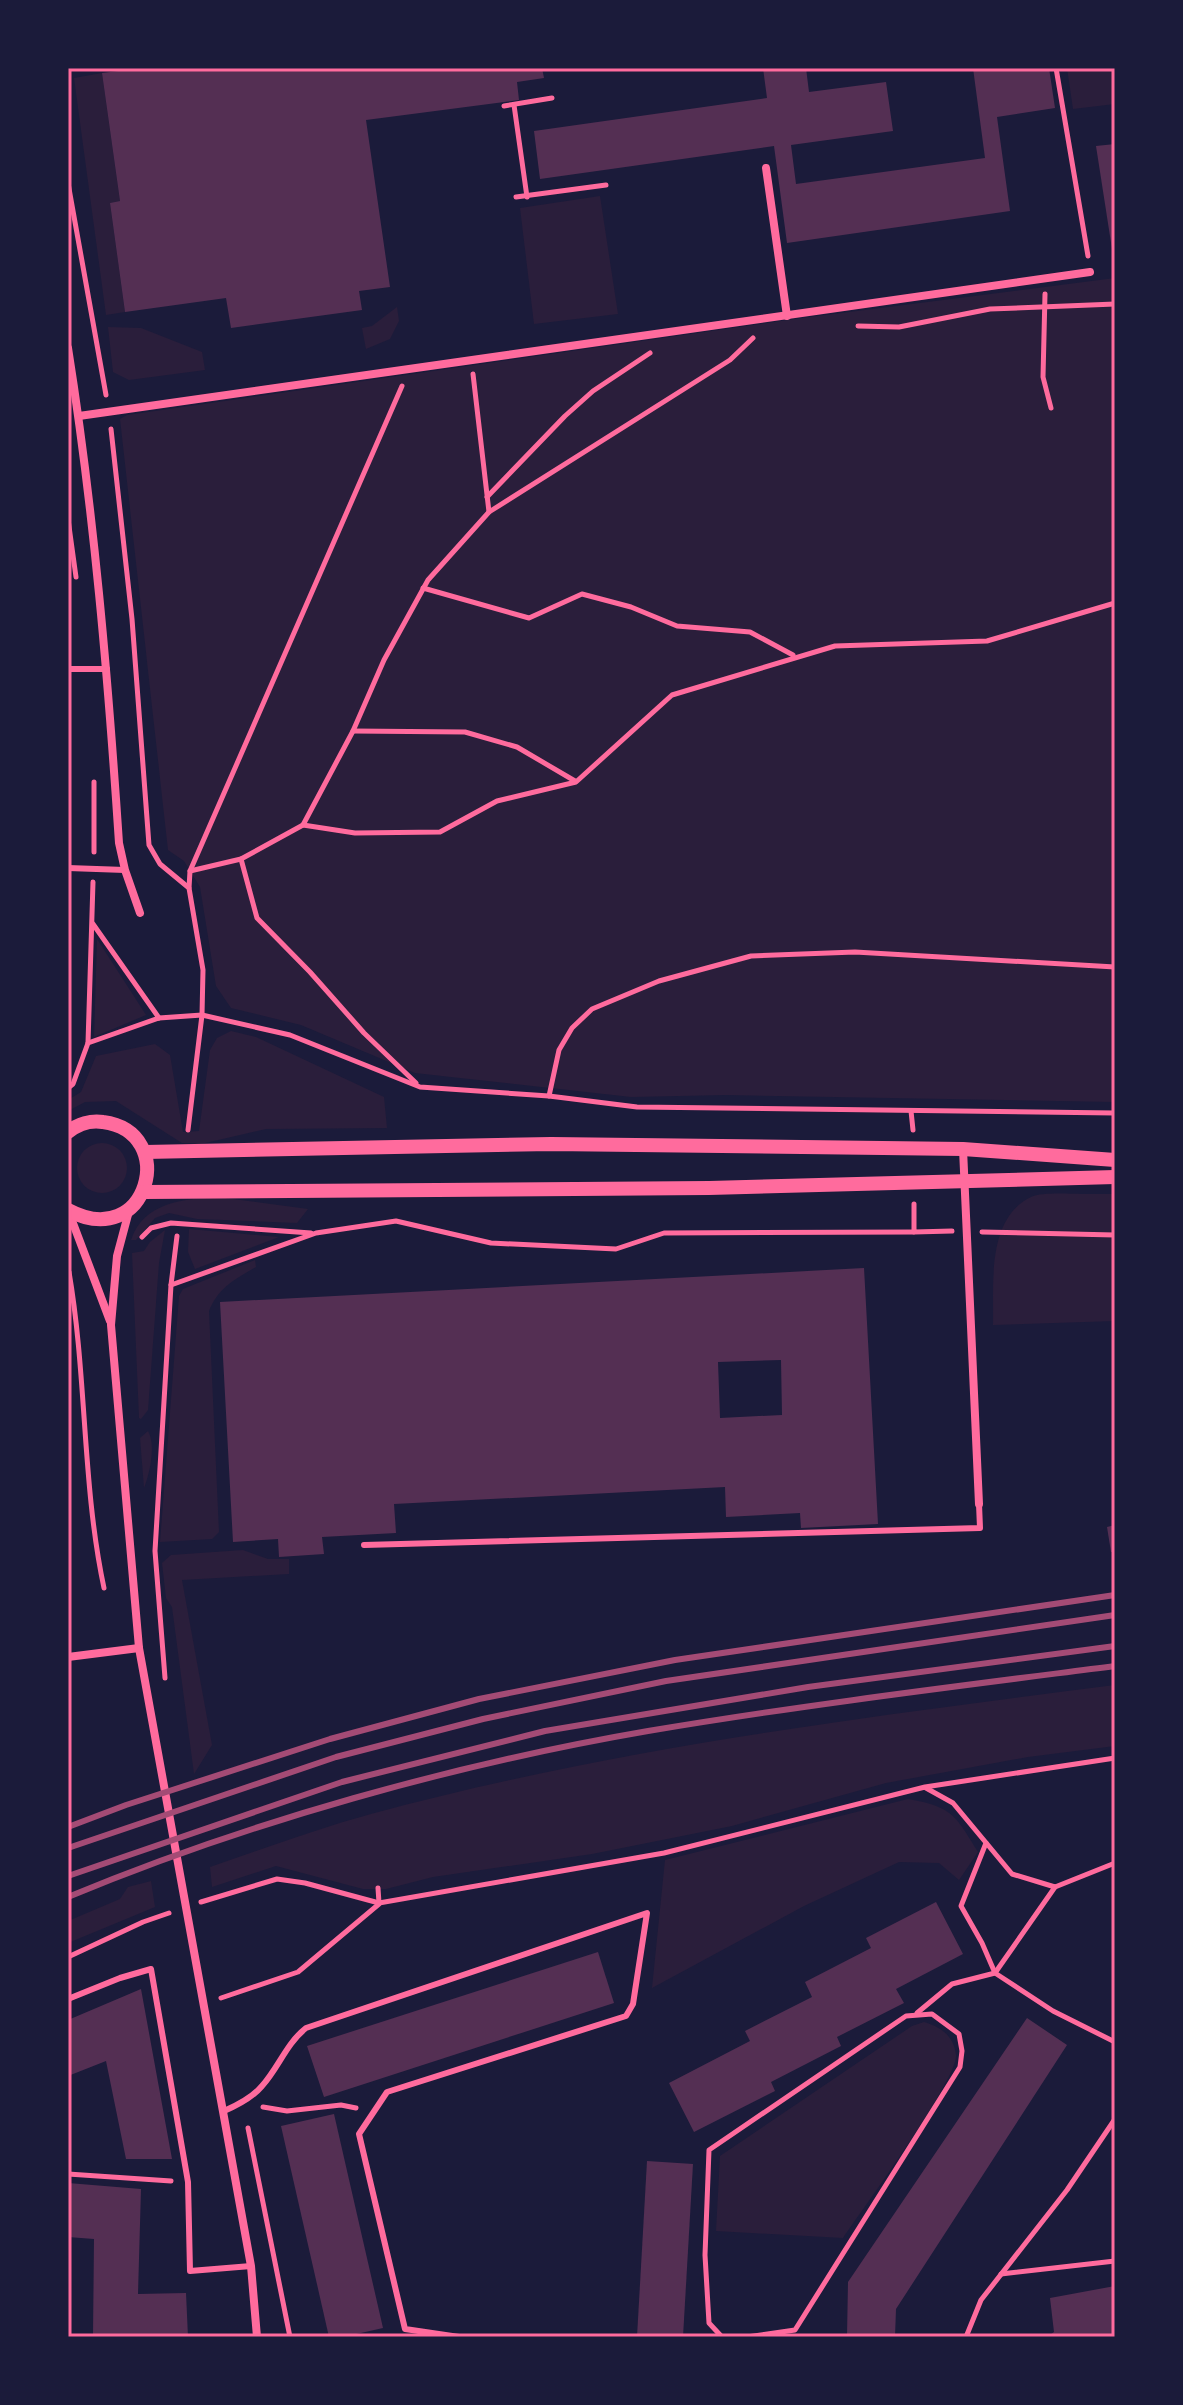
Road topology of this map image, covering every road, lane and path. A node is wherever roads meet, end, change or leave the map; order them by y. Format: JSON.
{"nodes":[{"id":1,"x":1056,"y":68,"type":"edge"},
{"id":2,"x":552,"y":98,"type":"dead end"},
{"id":3,"x":514,"y":105,"type":"junction"},
{"id":4,"x":504,"y":106,"type":"dead end"},
{"id":5,"x":766,"y":168,"type":"dead end"},
{"id":6,"x":68,"y":185,"type":"edge"},
{"id":7,"x":606,"y":185,"type":"dead end"},
{"id":8,"x":516,"y":197,"type":"dead end"},
{"id":9,"x":527,"y":197,"type":"junction"},
{"id":10,"x":1090,"y":272,"type":"joint"},
{"id":11,"x":1048,"y":279,"type":"junction"},
{"id":12,"x":1115,"y":304,"type":"edge"},
{"id":13,"x":1043,"y":307,"type":"junction"},
{"id":14,"x":787,"y":316,"type":"junction"},
{"id":15,"x":774,"y":318,"type":"junction"},
{"id":16,"x":847,"y":326,"type":"dead end"},
{"id":17,"x":686,"y":330,"type":"junction"},
{"id":18,"x":68,"y":348,"type":"edge"},
{"id":19,"x":471,"y":362,"type":"junction"},
{"id":20,"x":408,"y":371,"type":"junction"},
{"id":21,"x":1051,"y":408,"type":"dead end"},
{"id":22,"x":109,"y":411,"type":"junction"},
{"id":23,"x":79,"y":416,"type":"junction"},
{"id":24,"x":487,"y":497,"type":"junction"},
{"id":25,"x":489,"y":512,"type":"junction"},
{"id":26,"x":68,"y":519,"type":"edge"},
{"id":27,"x":76,"y":579,"type":"dead end"},
{"id":28,"x":423,"y":588,"type":"junction"},
{"id":29,"x":1115,"y":603,"type":"edge"},
{"id":30,"x":793,"y":655,"type":"dead end"},
{"id":31,"x":68,"y":669,"type":"edge"},
{"id":32,"x":107,"y":669,"type":"junction"},
{"id":33,"x":353,"y":731,"type":"junction"},
{"id":34,"x":94,"y":771,"type":"dead end"},
{"id":35,"x":576,"y":782,"type":"junction"},
{"id":36,"x":303,"y":825,"type":"junction"},
{"id":37,"x":241,"y":859,"type":"junction"},
{"id":38,"x":68,"y":868,"type":"edge"},
{"id":39,"x":93,"y":868,"type":"junction"},
{"id":40,"x":125,"y":870,"type":"junction"},
{"id":41,"x":190,"y":871,"type":"junction"},
{"id":42,"x":189,"y":888,"type":"junction"},
{"id":43,"x":140,"y":913,"type":"dead end"},
{"id":44,"x":92,"y":924,"type":"junction"},
{"id":45,"x":1115,"y":967,"type":"edge"},
{"id":46,"x":202,"y":1015,"type":"junction"},
{"id":47,"x":159,"y":1018,"type":"junction"},
{"id":48,"x":88,"y":1043,"type":"junction"},
{"id":49,"x":420,"y":1087,"type":"junction"},
{"id":50,"x":68,"y":1088,"type":"edge"},
{"id":51,"x":549,"y":1096,"type":"junction"},
{"id":52,"x":1115,"y":1113,"type":"edge"},
{"id":53,"x":188,"y":1130,"type":"dead end"},
{"id":54,"x":68,"y":1132,"type":"edge"},
{"id":55,"x":963,"y":1149,"type":"junction"},
{"id":56,"x":145,"y":1152,"type":"junction"},
{"id":57,"x":1115,"y":1160,"type":"edge"},
{"id":58,"x":1115,"y":1177,"type":"edge"},
{"id":59,"x":964,"y":1182,"type":"junction"},
{"id":60,"x":144,"y":1192,"type":"junction"},
{"id":61,"x":68,"y":1210,"type":"edge"},
{"id":62,"x":129,"y":1210,"type":"junction"},
{"id":63,"x":914,"y":1232,"type":"dead end"},
{"id":64,"x":316,"y":1233,"type":"junction"},
{"id":65,"x":177,"y":1236,"type":"dead end"},
{"id":66,"x":139,"y":1245,"type":"dead end"},
{"id":67,"x":68,"y":1263,"type":"edge"},
{"id":68,"x":171,"y":1285,"type":"junction"},
{"id":69,"x":111,"y":1325,"type":"junction"},
{"id":70,"x":979,"y":1504,"type":"joint"},
{"id":71,"x":364,"y":1545,"type":"dead end"},
{"id":72,"x":104,"y":1588,"type":"dead end"},
{"id":73,"x":139,"y":1648,"type":"junction"},
{"id":74,"x":68,"y":1657,"type":"edge"},
{"id":75,"x":165,"y":1680,"type":"dead end"},
{"id":76,"x":1115,"y":1758,"type":"edge"},
{"id":77,"x":925,"y":1787,"type":"junction"},
{"id":78,"x":986,"y":1843,"type":"junction"},
{"id":79,"x":1115,"y":1863,"type":"edge"},
{"id":80,"x":257,"y":1883,"type":"dead end"},
{"id":81,"x":1055,"y":1887,"type":"junction"},
{"id":82,"x":378,"y":1888,"type":"dead end"},
{"id":83,"x":201,"y":1891,"type":"dead end"},
{"id":84,"x":379,"y":1903,"type":"junction"},
{"id":85,"x":204,"y":1907,"type":"dead end"},
{"id":86,"x":143,"y":1922,"type":"dead end"},
{"id":87,"x":68,"y":1957,"type":"edge"},
{"id":88,"x":995,"y":1973,"type":"junction"},
{"id":89,"x":218,"y":1983,"type":"dead end"},
{"id":90,"x":221,"y":1998,"type":"junction"},
{"id":91,"x":68,"y":1999,"type":"edge"},
{"id":92,"x":224,"y":2013,"type":"dead end"},
{"id":93,"x":916,"y":2013,"type":"junction"},
{"id":94,"x":1115,"y":2042,"type":"edge"},
{"id":95,"x":242,"y":2103,"type":"junction"},
{"id":96,"x":375,"y":2110,"type":"junction"},
{"id":97,"x":224,"y":2111,"type":"junction"},
{"id":98,"x":1115,"y":2119,"type":"edge"},
{"id":99,"x":68,"y":2174,"type":"edge"},
{"id":100,"x":188,"y":2182,"type":"junction"},
{"id":101,"x":1115,"y":2261,"type":"edge"},
{"id":102,"x":251,"y":2266,"type":"junction"},
{"id":103,"x":1000,"y":2274,"type":"junction"},
{"id":104,"x":257,"y":2337,"type":"edge"},
{"id":105,"x":290,"y":2337,"type":"edge"},
{"id":106,"x":459,"y":2337,"type":"edge"},
{"id":107,"x":722,"y":2337,"type":"edge"},
{"id":108,"x":747,"y":2337,"type":"edge"},
{"id":109,"x":966,"y":2337,"type":"edge"}],
"edges":[{"from":1,"to":10,"type":"path"},
{"from":2,"to":3,"type":"path"},
{"from":3,"to":4,"type":"path"},
{"from":3,"to":9,"type":"path"},
{"from":5,"to":14,"type":"street"},
{"from":6,"to":22,"type":"path"},
{"from":7,"to":9,"type":"path"},
{"from":8,"to":9,"type":"path"},
{"from":10,"to":11,"type":"street"},
{"from":11,"to":13,"type":"path"},
{"from":11,"to":14,"type":"street"},
{"from":12,"to":13,"type":"path"},
{"from":13,"to":16,"type":"path"},
{"from":13,"to":21,"type":"path"},
{"from":14,"to":15,"type":"street"},
{"from":15,"to":17,"type":"street"},
{"from":15,"to":25,"type":"path"},
{"from":17,"to":19,"type":"street"},
{"from":17,"to":24,"type":"path"},
{"from":18,"to":23,"type":"street"},
{"from":19,"to":20,"type":"street"},
{"from":19,"to":24,"type":"path"},
{"from":20,"to":22,"type":"street"},
{"from":20,"to":41,"type":"path"},
{"from":22,"to":23,"type":"street"},
{"from":22,"to":42,"type":"path"},
{"from":23,"to":32,"type":"street"},
{"from":24,"to":25,"type":"path"},
{"from":25,"to":28,"type":"path"},
{"from":26,"to":27,"type":"path"},
{"from":28,"to":30,"type":"path"},
{"from":28,"to":33,"type":"path"},
{"from":29,"to":35,"type":"path"},
{"from":31,"to":32,"type":"lane"},
{"from":32,"to":40,"type":"street"},
{"from":33,"to":35,"type":"path"},
{"from":33,"to":36,"type":"path"},
{"from":34,"to":39,"type":"path"},
{"from":35,"to":36,"type":"path"},
{"from":36,"to":37,"type":"path"},
{"from":37,"to":41,"type":"path"},
{"from":37,"to":49,"type":"path"},
{"from":38,"to":39,"type":"lane"},
{"from":39,"to":40,"type":"lane"},
{"from":39,"to":44,"type":"path"},
{"from":40,"to":43,"type":"street"},
{"from":41,"to":42,"type":"path"},
{"from":42,"to":46,"type":"path"},
{"from":44,"to":47,"type":"path"},
{"from":44,"to":48,"type":"path"},
{"from":45,"to":51,"type":"path"},
{"from":46,"to":47,"type":"path"},
{"from":46,"to":49,"type":"path"},
{"from":46,"to":53,"type":"path"},
{"from":47,"to":48,"type":"path"},
{"from":48,"to":50,"type":"path"},
{"from":49,"to":51,"type":"path"},
{"from":51,"to":52,"type":"path"},
{"from":54,"to":56,"type":"street"},
{"from":55,"to":56,"type":"street"},
{"from":55,"to":57,"type":"street"},
{"from":55,"to":59,"type":"street"},
{"from":56,"to":60,"type":"street"},
{"from":58,"to":59,"type":"street"},
{"from":59,"to":60,"type":"street"},
{"from":59,"to":70,"type":"street"},
{"from":60,"to":62,"type":"street"},
{"from":61,"to":62,"type":"street"},
{"from":61,"to":69,"type":"street"},
{"from":62,"to":69,"type":"street"},
{"from":63,"to":64,"type":"path"},
{"from":64,"to":66,"type":"path"},
{"from":64,"to":68,"type":"path"},
{"from":65,"to":68,"type":"path"},
{"from":67,"to":72,"type":"path"},
{"from":68,"to":75,"type":"path"},
{"from":69,"to":73,"type":"street"},
{"from":70,"to":71,"type":"lane"},
{"from":73,"to":74,"type":"street"},
{"from":73,"to":97,"type":"street"},
{"from":76,"to":77,"type":"path"},
{"from":77,"to":78,"type":"path"},
{"from":77,"to":84,"type":"path"},
{"from":78,"to":81,"type":"path"},
{"from":78,"to":88,"type":"path"},
{"from":79,"to":81,"type":"path"},
{"from":80,"to":84,"type":"path"},
{"from":81,"to":88,"type":"path"},
{"from":82,"to":84,"type":"path"},
{"from":83,"to":85,"type":"path"},
{"from":84,"to":90,"type":"path"},
{"from":86,"to":87,"type":"path"},
{"from":88,"to":93,"type":"path"},
{"from":88,"to":94,"type":"path"},
{"from":89,"to":90,"type":"path"},
{"from":90,"to":92,"type":"path"},
{"from":91,"to":100,"type":"lane"},
{"from":93,"to":107,"type":"path"},
{"from":93,"to":108,"type":"path"},
{"from":95,"to":96,"type":"path"},
{"from":95,"to":96,"type":"lane"},
{"from":95,"to":97,"type":"lane"},
{"from":95,"to":105,"type":"path"},
{"from":96,"to":106,"type":"lane"},
{"from":97,"to":102,"type":"street"},
{"from":98,"to":103,"type":"path"},
{"from":99,"to":100,"type":"path"},
{"from":100,"to":102,"type":"lane"},
{"from":101,"to":103,"type":"path"},
{"from":102,"to":104,"type":"street"},
{"from":103,"to":109,"type":"path"}]}
